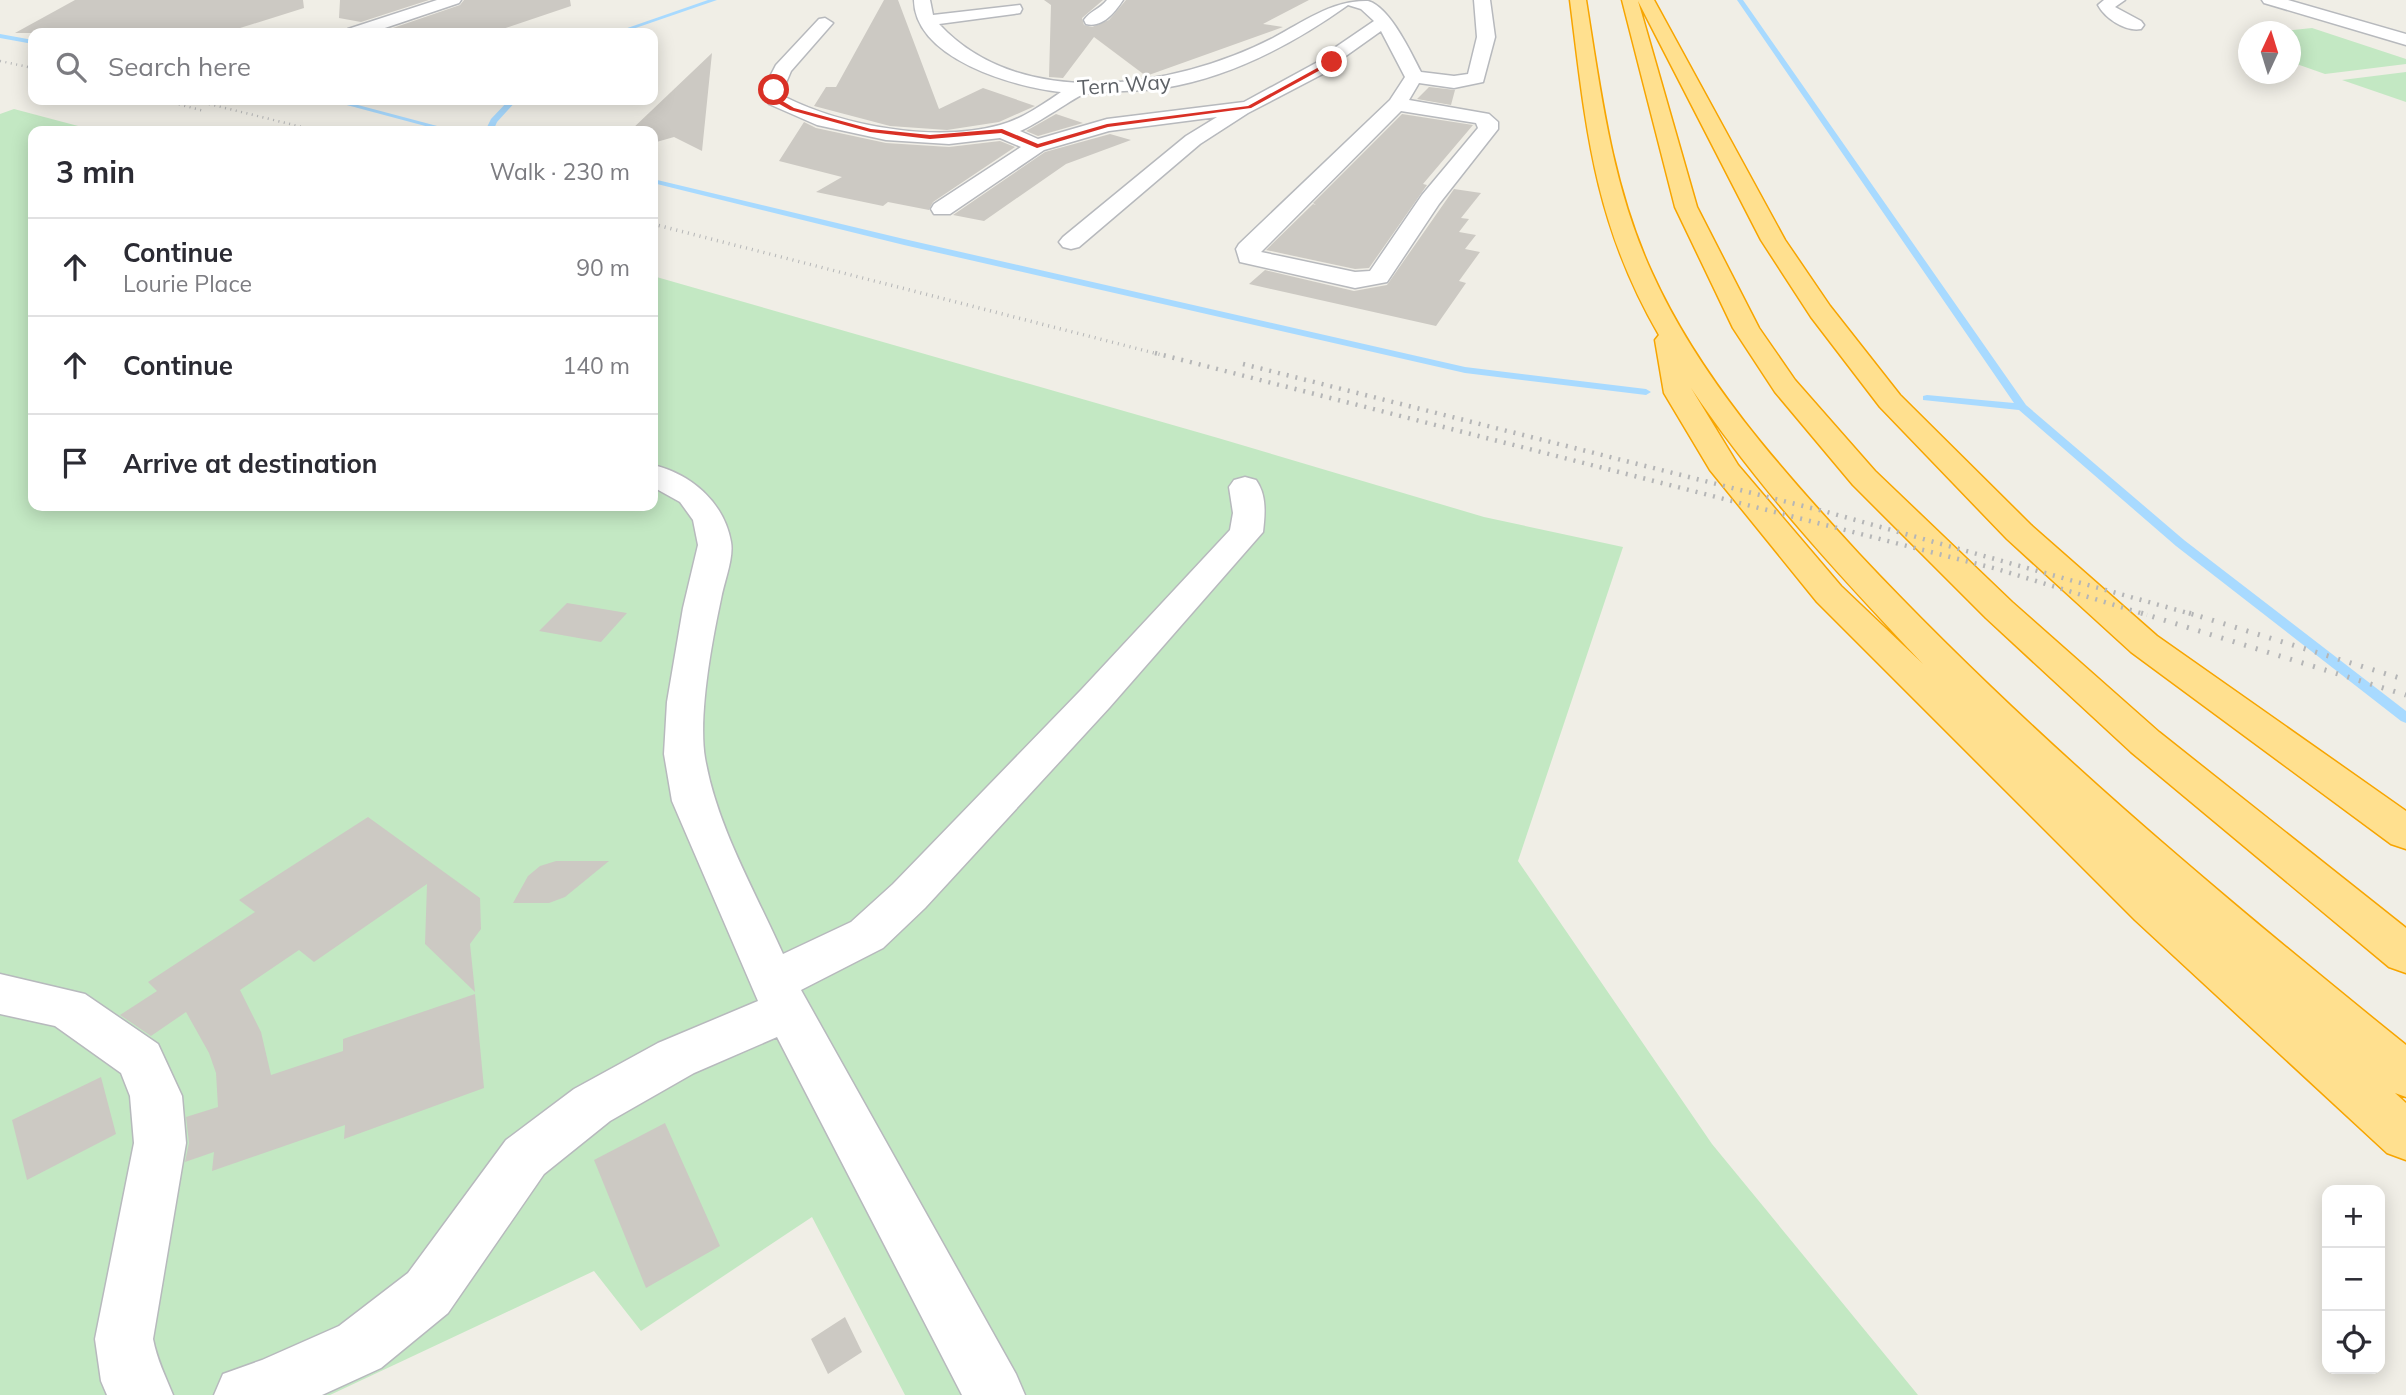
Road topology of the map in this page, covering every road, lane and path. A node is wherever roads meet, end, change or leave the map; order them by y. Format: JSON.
{"nodes":[{"id":1,"x":453,"y":0,"type":"edge"},
{"id":2,"x":922,"y":0,"type":"edge"},
{"id":3,"x":1115,"y":0,"type":"edge"},
{"id":4,"x":1345,"y":0,"type":"edge"},
{"id":5,"x":1482,"y":0,"type":"edge"},
{"id":6,"x":1578,"y":0,"type":"edge"},
{"id":7,"x":1629,"y":0,"type":"edge"},
{"id":8,"x":1646,"y":0,"type":"edge"},
{"id":9,"x":2117,"y":0,"type":"edge"},
{"id":10,"x":2270,"y":0,"type":"edge"},
{"id":11,"x":1014,"y":9,"type":"dead end"},
{"id":12,"x":1092,"y":20,"type":"dead end"},
{"id":13,"x":927,"y":21,"type":"junction"},
{"id":14,"x":1383,"y":22,"type":"junction"},
{"id":15,"x":825,"y":23,"type":"dead end"},
{"id":16,"x":2135,"y":25,"type":"dead end"},
{"id":17,"x":369,"y":28,"type":"edge"},
{"id":18,"x":2406,"y":40,"type":"edge"},
{"id":19,"x":1414,"y":77,"type":"junction"},
{"id":20,"x":1076,"y":89,"type":"junction"},
{"id":21,"x":1397,"y":104,"type":"junction"},
{"id":22,"x":1249,"y":107,"type":"junction"},
{"id":23,"x":1002,"y":131,"type":"junction"},
{"id":24,"x":1037,"y":146,"type":"junction"},
{"id":25,"x":942,"y":209,"type":"dead end"},
{"id":26,"x":1071,"y":242,"type":"dead end"},
{"id":27,"x":1666,"y":326,"type":"junction"},
{"id":28,"x":658,"y":477,"type":"edge"},
{"id":29,"x":1245,"y":487,"type":"dead end"},
{"id":30,"x":2406,"y":833,"type":"edge"},
{"id":31,"x":2406,"y":954,"type":"edge"},
{"id":32,"x":0,"y":994,"type":"edge"},
{"id":33,"x":779,"y":996,"type":"junction"},
{"id":34,"x":2406,"y":1075,"type":"edge"},
{"id":35,"x":2406,"y":1136,"type":"edge"},
{"id":36,"x":143,"y":1395,"type":"edge"},
{"id":37,"x":244,"y":1395,"type":"edge"},
{"id":38,"x":995,"y":1395,"type":"edge"}],
"edges":[{"from":1,"to":17,"type":"street"},
{"from":2,"to":13,"type":"street"},
{"from":3,"to":12,"type":"street"},
{"from":4,"to":14,"type":"street"},
{"from":4,"to":20,"type":"street","name":"Tern Way"},
{"from":5,"to":19,"type":"street"},
{"from":6,"to":27,"type":"highway"},
{"from":7,"to":31,"type":"highway"},
{"from":8,"to":30,"type":"highway"},
{"from":9,"to":16,"type":"street"},
{"from":10,"to":18,"type":"street"},
{"from":11,"to":13,"type":"street"},
{"from":13,"to":20,"type":"street","name":"Tern Way"},
{"from":14,"to":19,"type":"street"},
{"from":14,"to":22,"type":"street"},
{"from":15,"to":23,"type":"street"},
{"from":19,"to":21,"type":"street"},
{"from":20,"to":23,"type":"street"},
{"from":21,"to":21,"type":"street"},
{"from":22,"to":24,"type":"street"},
{"from":22,"to":26,"type":"street"},
{"from":23,"to":24,"type":"street"},
{"from":24,"to":25,"type":"street"},
{"from":27,"to":34,"type":"highway"},
{"from":27,"to":35,"type":"highway"},
{"from":28,"to":33,"type":"street"},
{"from":29,"to":33,"type":"street"},
{"from":32,"to":36,"type":"street"},
{"from":33,"to":37,"type":"street"},
{"from":33,"to":38,"type":"street"}]}
